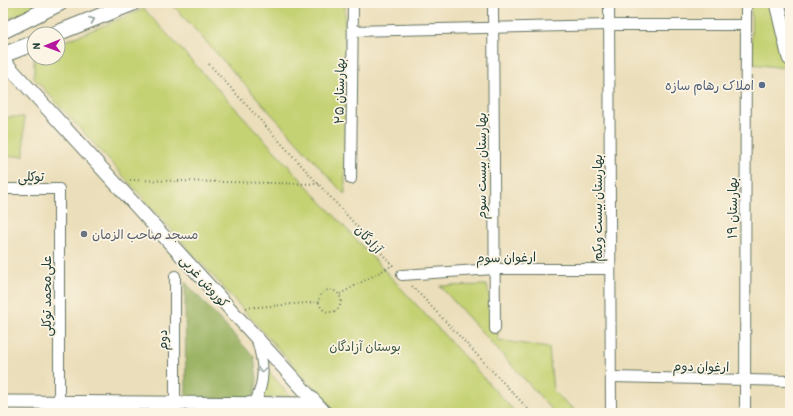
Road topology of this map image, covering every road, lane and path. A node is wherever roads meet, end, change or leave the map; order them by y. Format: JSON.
{"nodes":[{"id":1,"x":133,"y":3,"type":"edge"},
{"id":2,"x":353,"y":3,"type":"edge"},
{"id":3,"x":493,"y":3,"type":"edge"},
{"id":4,"x":609,"y":3,"type":"edge"},
{"id":5,"x":746,"y":3,"type":"edge"},
{"id":6,"x":777,"y":3,"type":"edge"},
{"id":7,"x":58,"y":4,"type":"edge"},
{"id":8,"x":609,"y":25,"type":"junction"},
{"id":9,"x":746,"y":25,"type":"junction"},
{"id":10,"x":493,"y":27,"type":"junction"},
{"id":11,"x":66,"y":30,"type":"edge"},
{"id":12,"x":3,"y":31,"type":"edge"},
{"id":13,"x":353,"y":31,"type":"junction"},
{"id":14,"x":26,"y":45,"type":"edge"},
{"id":15,"x":3,"y":55,"type":"edge"},
{"id":16,"x":790,"y":58,"type":"edge"},
{"id":17,"x":3,"y":60,"type":"edge"},
{"id":18,"x":209,"y":64,"type":"dead end"},
{"id":19,"x":351,"y":179,"type":"dead end"},
{"id":20,"x":113,"y":180,"type":"junction"},
{"id":21,"x":319,"y":184,"type":"junction"},
{"id":22,"x":3,"y":189,"type":"edge"},
{"id":23,"x":59,"y":189,"type":"joint"},
{"id":24,"x":393,"y":265,"type":"junction"},
{"id":25,"x":494,"y":269,"type":"junction"},
{"id":26,"x":610,"y":269,"type":"junction"},
{"id":27,"x":402,"y":274,"type":"junction"},
{"id":28,"x":175,"y":276,"type":"dead end"},
{"id":29,"x":340,"y":294,"type":"junction"},
{"id":30,"x":319,"y":302,"type":"junction"},
{"id":31,"x":231,"y":310,"type":"junction"},
{"id":32,"x":495,"y":329,"type":"dead end"},
{"id":33,"x":255,"y":336,"type":"junction"},
{"id":34,"x":611,"y":377,"type":"junction"},
{"id":35,"x":745,"y":380,"type":"junction"},
{"id":36,"x":790,"y":381,"type":"edge"},
{"id":37,"x":3,"y":402,"type":"edge"},
{"id":38,"x":254,"y":404,"type":"junction"},
{"id":39,"x":59,"y":408,"type":"edge"},
{"id":40,"x":175,"y":408,"type":"edge"},
{"id":41,"x":295,"y":408,"type":"edge"},
{"id":42,"x":321,"y":409,"type":"edge"},
{"id":43,"x":532,"y":413,"type":"edge"},
{"id":44,"x":611,"y":413,"type":"edge"},
{"id":45,"x":744,"y":413,"type":"edge"}],
"edges":[{"from":11,"to":1,"type":"main road","one_way":true},
{"from":2,"to":13,"type":"street","name":"بهارستان ۲۵"},
{"from":3,"to":10,"type":"street","name":"بهارستان بیست سوم"},
{"from":4,"to":8,"type":"street","name":"بهارستان بیست ویکم"},
{"from":5,"to":9,"type":"street","name":"بهارستان ۱۹"},
{"from":6,"to":16,"type":"main road"},
{"from":7,"to":12,"type":"main road"},
{"from":8,"to":9,"type":"street"},
{"from":8,"to":10,"type":"street"},
{"from":8,"to":26,"type":"street","name":"بهارستان بیست ویکم"},
{"from":9,"to":35,"type":"street","name":"بهارستان ۱۹"},
{"from":10,"to":13,"type":"street"},
{"from":10,"to":25,"type":"street","name":"بهارستان بیست سوم"},
{"from":13,"to":19,"type":"street","name":"بهارستان ۲۵"},
{"from":14,"to":15,"type":"main road"},
{"from":17,"to":20,"type":"street","name":"کوروش غربی"},
{"from":18,"to":21,"type":"path","name":"آزادگان"},
{"from":20,"to":21,"type":"path"},
{"from":20,"to":31,"type":"street","name":"کوروش غربی"},
{"from":21,"to":24,"type":"path","name":"آزادگان"},
{"from":22,"to":23,"type":"street","name":"توکلی"},
{"from":23,"to":39,"type":"street","name":"علی‌محمد توکلی"},
{"from":24,"to":27,"type":"path","name":"آزادگان"},
{"from":24,"to":29,"type":"path"},
{"from":25,"to":26,"type":"street","name":"ارغوان سوم"},
{"from":25,"to":27,"type":"street","name":"ارغوان سوم"},
{"from":25,"to":32,"type":"street","name":"بهارستان بیست سوم"},
{"from":26,"to":34,"type":"street","name":"بهارستان بیست ویکم"},
{"from":27,"to":43,"type":"path","name":"آزادگان"},
{"from":28,"to":40,"type":"street","name":"دوم"},
{"from":29,"to":30,"type":"path"},
{"from":29,"to":30,"type":"path"},
{"from":30,"to":31,"type":"path"},
{"from":31,"to":33,"type":"street","name":"کوروش غربی"},
{"from":33,"to":38,"type":"street","one_way":true},
{"from":33,"to":42,"type":"street","name":"کوروش غربی"},
{"from":34,"to":35,"type":"street","name":"ارغوان دوم"},
{"from":34,"to":44,"type":"street","name":"بهارستان بیست ویکم"},
{"from":35,"to":36,"type":"street","name":"ارغوان دوم"},
{"from":35,"to":45,"type":"street","name":"بهارستان ۱۹"},
{"from":37,"to":39,"type":"street"},
{"from":38,"to":40,"type":"street"},
{"from":38,"to":41,"type":"street"},
{"from":39,"to":40,"type":"street"},
{"from":41,"to":42,"type":"street"}]}
